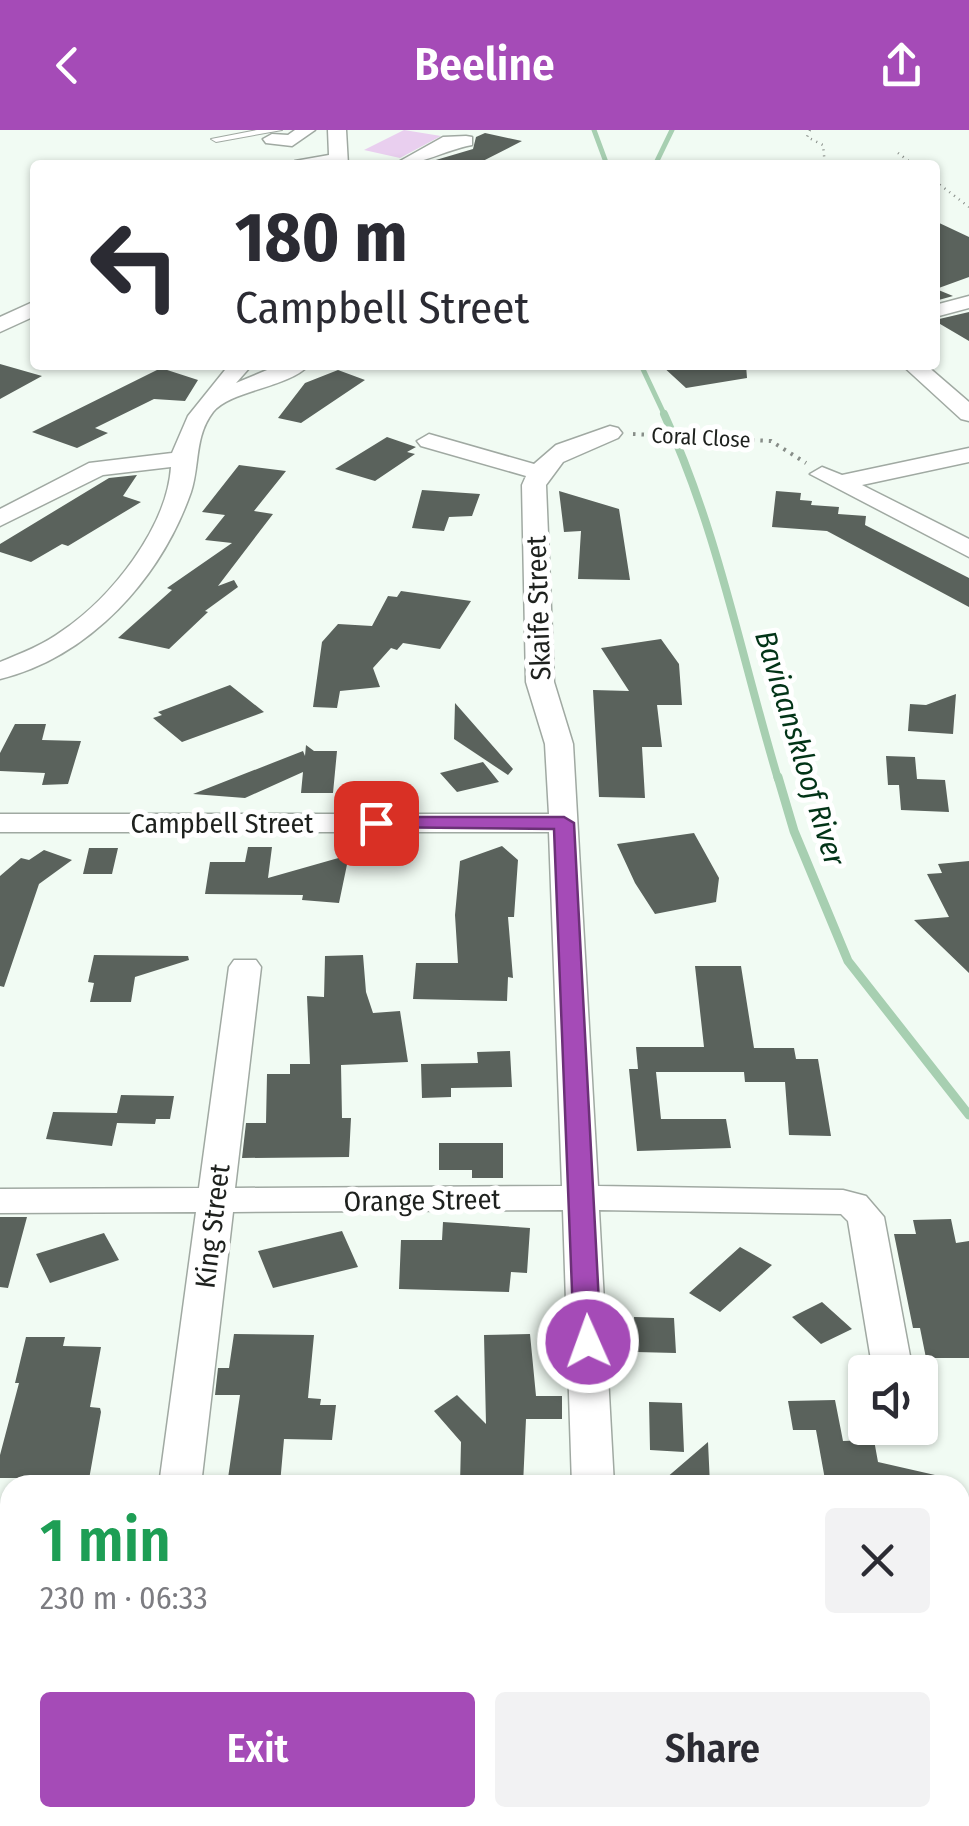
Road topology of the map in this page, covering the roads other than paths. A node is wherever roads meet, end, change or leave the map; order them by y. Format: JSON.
{"nodes":[{"id":1,"x":306,"y":130,"type":"edge"},
{"id":2,"x":336,"y":130,"type":"edge"},
{"id":3,"x":274,"y":135,"type":"edge"},
{"id":4,"x":216,"y":139,"type":"dead end"},
{"id":5,"x":466,"y":141,"type":"dead end"},
{"id":6,"x":338,"y":160,"type":"edge"},
{"id":7,"x":412,"y":160,"type":"edge"},
{"id":8,"x":969,"y":302,"type":"edge"},
{"id":9,"x":30,"y":310,"type":"edge"},
{"id":10,"x":940,"y":310,"type":"edge"},
{"id":11,"x":0,"y":326,"type":"edge"},
{"id":12,"x":237,"y":370,"type":"edge"},
{"id":13,"x":286,"y":370,"type":"edge"},
{"id":14,"x":919,"y":370,"type":"edge"},
{"id":15,"x":205,"y":404,"type":"junction"},
{"id":16,"x":969,"y":414,"type":"edge"},
{"id":17,"x":610,"y":433,"type":"road end"},
{"id":18,"x":429,"y":441,"type":"dead end"},
{"id":19,"x":969,"y":456,"type":"edge"},
{"id":20,"x":184,"y":459,"type":"junction"},
{"id":21,"x":538,"y":472,"type":"junction"},
{"id":22,"x":0,"y":519,"type":"edge"},
{"id":23,"x":969,"y":549,"type":"edge"},
{"id":24,"x":0,"y":671,"type":"edge"},
{"id":25,"x":0,"y":823,"type":"edge"},
{"id":26,"x":564,"y":823,"type":"junction"},
{"id":27,"x":244,"y":966,"type":"dead end"},
{"id":28,"x":582,"y":1198,"type":"junction"},
{"id":29,"x":0,"y":1201,"type":"edge"},
{"id":30,"x":215,"y":1202,"type":"junction"},
{"id":31,"x":890,"y":1355,"type":"edge"},
{"id":32,"x":181,"y":1475,"type":"edge"},
{"id":33,"x":593,"y":1475,"type":"edge"}],
"edges":[{"from":1,"to":3,"type":"street"},
{"from":2,"to":6,"type":"street"},
{"from":3,"to":4,"type":"lane"},
{"from":5,"to":7,"type":"street"},
{"from":8,"to":10,"type":"street"},
{"from":9,"to":11,"type":"street"},
{"from":12,"to":15,"type":"street"},
{"from":13,"to":15,"type":"street"},
{"from":14,"to":16,"type":"street"},
{"from":15,"to":20,"type":"street"},
{"from":17,"to":21,"type":"street"},
{"from":18,"to":21,"type":"street"},
{"from":19,"to":23,"type":"street"},
{"from":20,"to":22,"type":"street"},
{"from":20,"to":24,"type":"street"},
{"from":21,"to":26,"type":"street","name":"Skaife Street"},
{"from":25,"to":26,"type":"street","name":"Campbell Street"},
{"from":26,"to":28,"type":"street","name":"Skaife Street"},
{"from":27,"to":30,"type":"street","name":"King Street"},
{"from":28,"to":30,"type":"street","name":"Orange Street"},
{"from":28,"to":31,"type":"street","name":"Orange Street"},
{"from":28,"to":33,"type":"street","name":"Skaife Street"},
{"from":29,"to":30,"type":"street","name":"Orange Street"},
{"from":30,"to":32,"type":"street","name":"King Street"}]}
